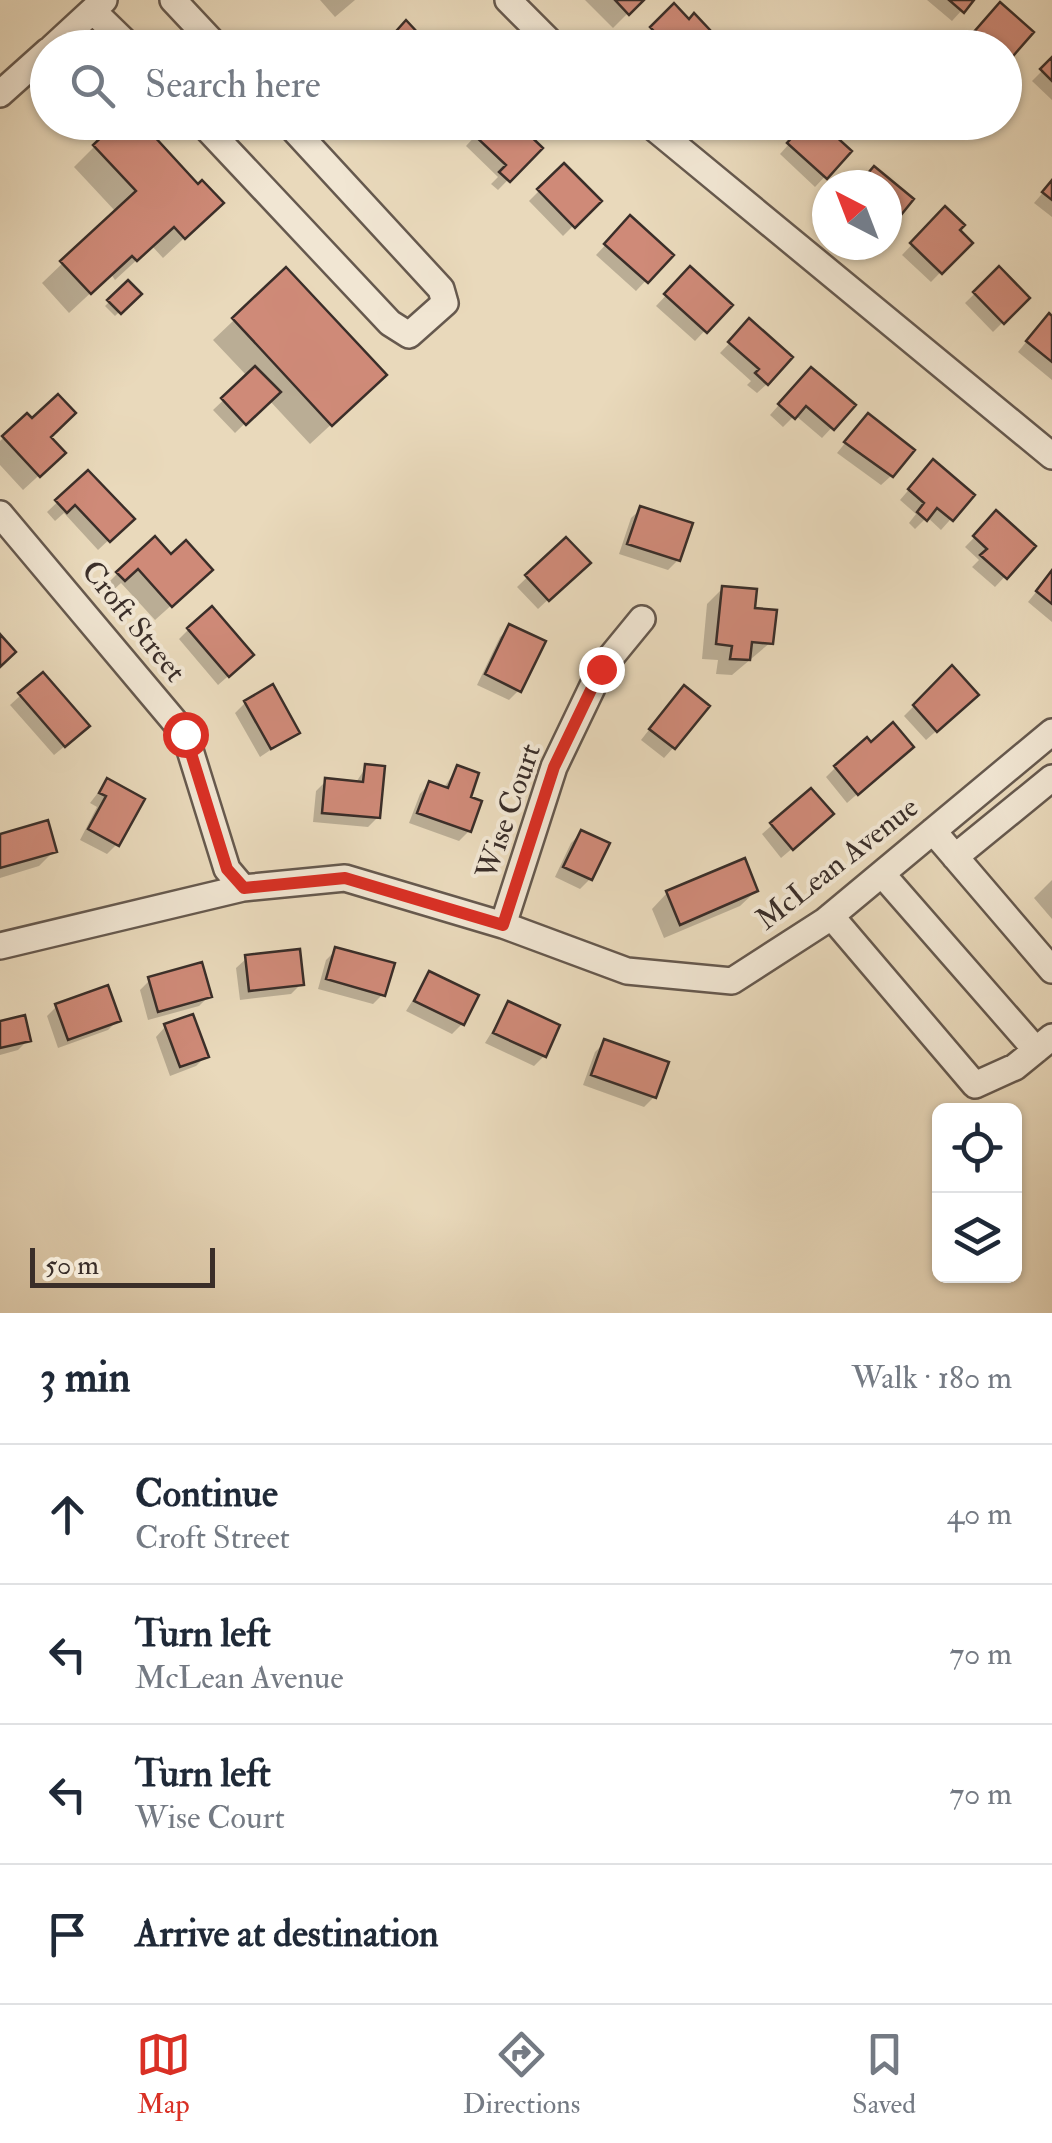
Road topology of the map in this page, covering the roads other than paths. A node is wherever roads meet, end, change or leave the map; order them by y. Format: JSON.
{"nodes":[{"id":1,"x":173,"y":0,"type":"edge"},
{"id":2,"x":508,"y":0,"type":"edge"},
{"id":3,"x":98,"y":5,"type":"edge"},
{"id":4,"x":71,"y":30,"type":"edge"},
{"id":5,"x":117,"y":30,"type":"edge"},
{"id":6,"x":201,"y":30,"type":"edge"},
{"id":7,"x":538,"y":30,"type":"edge"},
{"id":8,"x":30,"y":67,"type":"edge"},
{"id":9,"x":0,"y":94,"type":"edge"},
{"id":10,"x":218,"y":140,"type":"edge"},
{"id":11,"x":304,"y":140,"type":"edge"},
{"id":12,"x":670,"y":140,"type":"edge"},
{"id":13,"x":1052,"y":456,"type":"edge"},
{"id":14,"x":0,"y":514,"type":"edge"},
{"id":15,"x":642,"y":620,"type":"dead end"},
{"id":16,"x":1052,"y":732,"type":"edge"},
{"id":17,"x":1052,"y":778,"type":"edge"},
{"id":18,"x":933,"y":831,"type":"junction"},
{"id":19,"x":955,"y":857,"type":"junction"},
{"id":20,"x":882,"y":874,"type":"junction"},
{"id":21,"x":244,"y":888,"type":"junction"},
{"id":22,"x":831,"y":916,"type":"junction"},
{"id":23,"x":503,"y":925,"type":"junction"},
{"id":24,"x":0,"y":946,"type":"edge"},
{"id":25,"x":1052,"y":970,"type":"edge"},
{"id":26,"x":1044,"y":1044,"type":"edge"}],
"edges":[{"from":1,"to":6,"type":"street"},
{"from":2,"to":7,"type":"street"},
{"from":3,"to":4,"type":"street"},
{"from":3,"to":5,"type":"street"},
{"from":8,"to":9,"type":"street"},
{"from":10,"to":11,"type":"street"},
{"from":12,"to":13,"type":"street"},
{"from":14,"to":21,"type":"street","name":"Croft Street"},
{"from":15,"to":23,"type":"street","name":"Wise Court"},
{"from":16,"to":18,"type":"street","name":"McLean Avenue"},
{"from":17,"to":19,"type":"street"},
{"from":18,"to":19,"type":"street"},
{"from":18,"to":20,"type":"street","name":"McLean Avenue"},
{"from":19,"to":25,"type":"street"},
{"from":20,"to":22,"type":"street","name":"McLean Avenue"},
{"from":20,"to":26,"type":"street"},
{"from":21,"to":23,"type":"street","name":"McLean Avenue"},
{"from":21,"to":24,"type":"street","name":"McLean Avenue"},
{"from":22,"to":23,"type":"street","name":"McLean Avenue"},
{"from":22,"to":26,"type":"street"}]}
